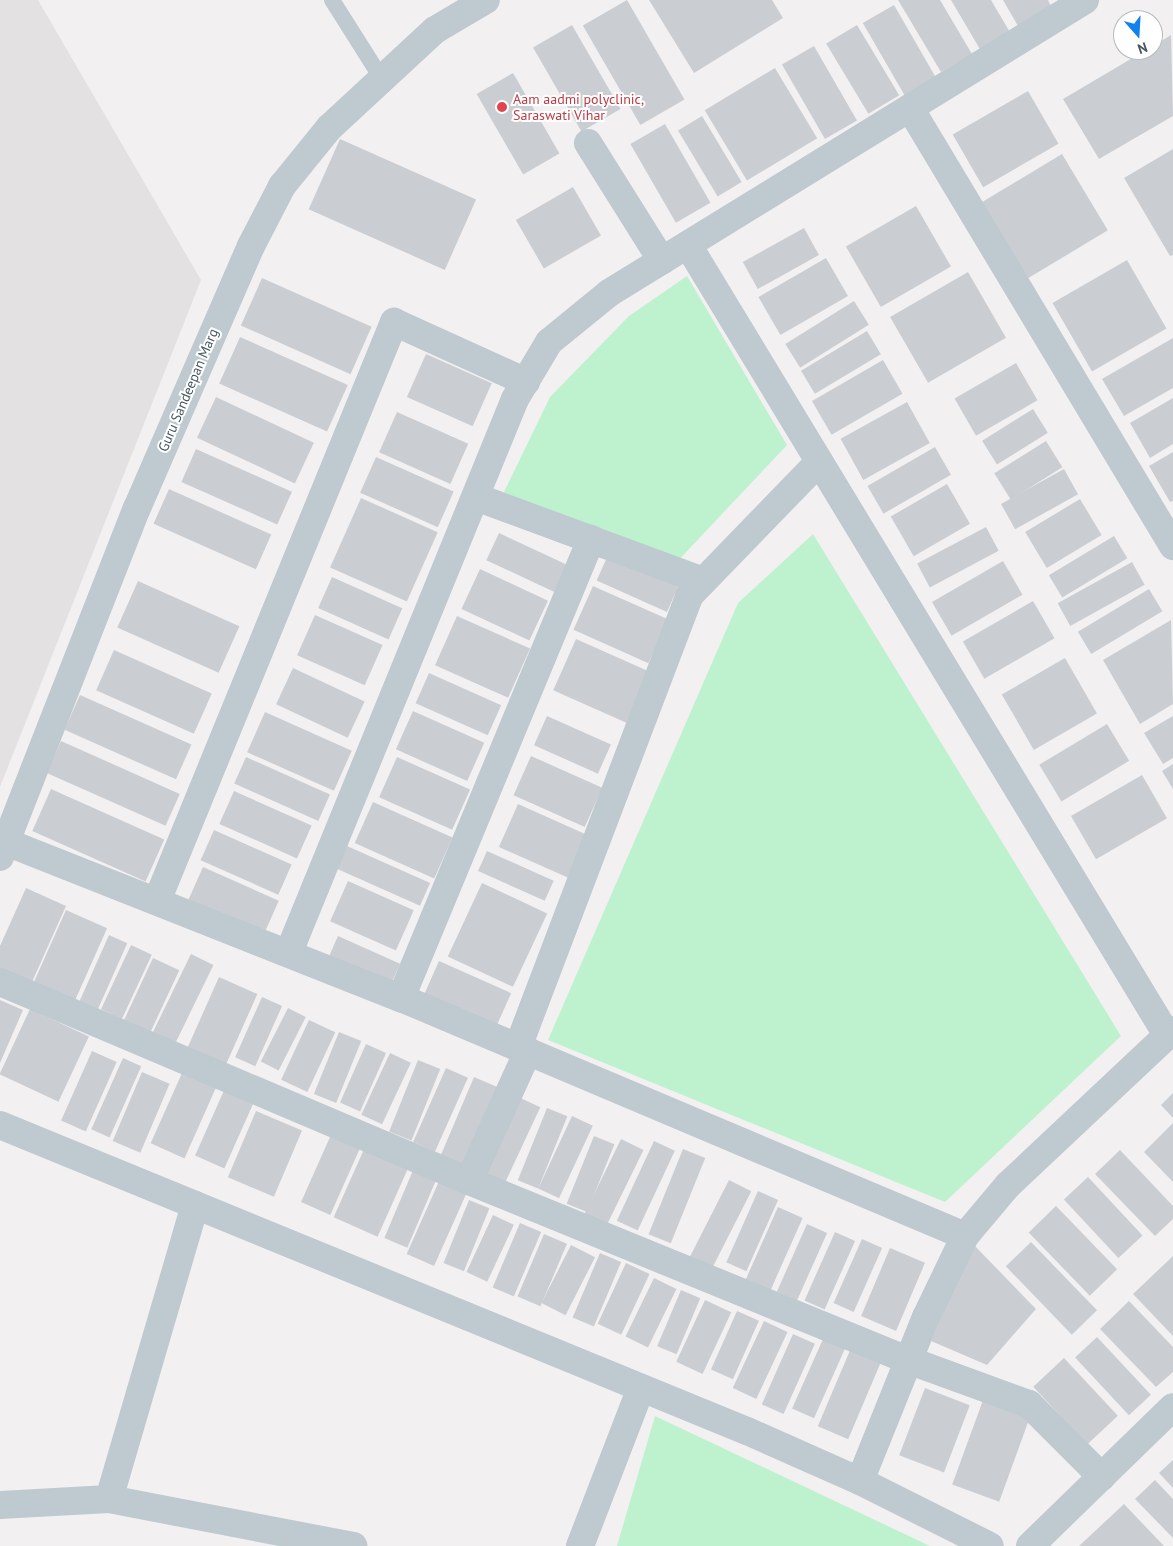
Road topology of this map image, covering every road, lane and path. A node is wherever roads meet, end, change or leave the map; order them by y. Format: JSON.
{"nodes":[{"id":1,"x":332,"y":0,"type":"edge"},
{"id":2,"x":486,"y":0,"type":"edge"},
{"id":3,"x":1085,"y":0,"type":"edge"},
{"id":4,"x":382,"y":79,"type":"junction"},
{"id":5,"x":910,"y":108,"type":"junction"},
{"id":6,"x":588,"y":144,"type":"dead end"},
{"id":7,"x":688,"y":245,"type":"junction"},
{"id":8,"x":662,"y":261,"type":"junction"},
{"id":9,"x":526,"y":382,"type":"junction"},
{"id":10,"x":819,"y":462,"type":"junction"},
{"id":11,"x":476,"y":497,"type":"junction"},
{"id":12,"x":590,"y":539,"type":"junction"},
{"id":13,"x":1173,"y":546,"type":"edge"},
{"id":14,"x":703,"y":581,"type":"junction"},
{"id":15,"x":3,"y":849,"type":"edge"},
{"id":16,"x":157,"y":901,"type":"junction"},
{"id":17,"x":289,"y":952,"type":"junction"},
{"id":18,"x":0,"y":982,"type":"edge"},
{"id":19,"x":401,"y":998,"type":"junction"},
{"id":20,"x":1170,"y":1032,"type":"edge"},
{"id":21,"x":523,"y":1049,"type":"junction"},
{"id":22,"x":0,"y":1125,"type":"edge"},
{"id":23,"x":469,"y":1181,"type":"junction"},
{"id":24,"x":195,"y":1205,"type":"junction"},
{"id":25,"x":965,"y":1236,"type":"junction"},
{"id":26,"x":908,"y":1360,"type":"junction"},
{"id":27,"x":640,"y":1388,"type":"junction"},
{"id":28,"x":1173,"y":1408,"type":"edge"},
{"id":29,"x":1102,"y":1477,"type":"junction"},
{"id":30,"x":860,"y":1481,"type":"junction"},
{"id":31,"x":109,"y":1499,"type":"junction"},
{"id":32,"x":0,"y":1506,"type":"edge"},
{"id":33,"x":354,"y":1546,"type":"edge"},
{"id":34,"x":580,"y":1546,"type":"edge"},
{"id":35,"x":990,"y":1546,"type":"edge"},
{"id":36,"x":1030,"y":1546,"type":"edge"}],
"edges":[{"from":1,"to":4,"type":"lane"},
{"from":2,"to":4,"type":"street","name":"Guru Sandeepan Marg"},
{"from":3,"to":5,"type":"street"},
{"from":4,"to":15,"type":"street","name":"Guru Sandeepan Marg"},
{"from":5,"to":7,"type":"street"},
{"from":5,"to":13,"type":"street"},
{"from":6,"to":8,"type":"street"},
{"from":7,"to":8,"type":"street"},
{"from":7,"to":10,"type":"street"},
{"from":8,"to":9,"type":"street"},
{"from":9,"to":11,"type":"street"},
{"from":9,"to":16,"type":"street"},
{"from":10,"to":14,"type":"street"},
{"from":10,"to":20,"type":"street"},
{"from":11,"to":12,"type":"street"},
{"from":11,"to":17,"type":"street"},
{"from":12,"to":14,"type":"street"},
{"from":12,"to":19,"type":"street"},
{"from":14,"to":21,"type":"street"},
{"from":15,"to":16,"type":"street"},
{"from":16,"to":17,"type":"street"},
{"from":17,"to":19,"type":"street"},
{"from":18,"to":23,"type":"street"},
{"from":19,"to":21,"type":"street"},
{"from":20,"to":25,"type":"street"},
{"from":21,"to":23,"type":"street"},
{"from":21,"to":25,"type":"street"},
{"from":22,"to":24,"type":"street"},
{"from":23,"to":26,"type":"street"},
{"from":24,"to":27,"type":"street"},
{"from":24,"to":31,"type":"street"},
{"from":25,"to":26,"type":"street"},
{"from":26,"to":29,"type":"street"},
{"from":26,"to":30,"type":"street"},
{"from":27,"to":30,"type":"street"},
{"from":27,"to":34,"type":"street"},
{"from":28,"to":29,"type":"street"},
{"from":29,"to":36,"type":"street"},
{"from":30,"to":35,"type":"street"},
{"from":31,"to":32,"type":"street"},
{"from":31,"to":33,"type":"street"}]}
